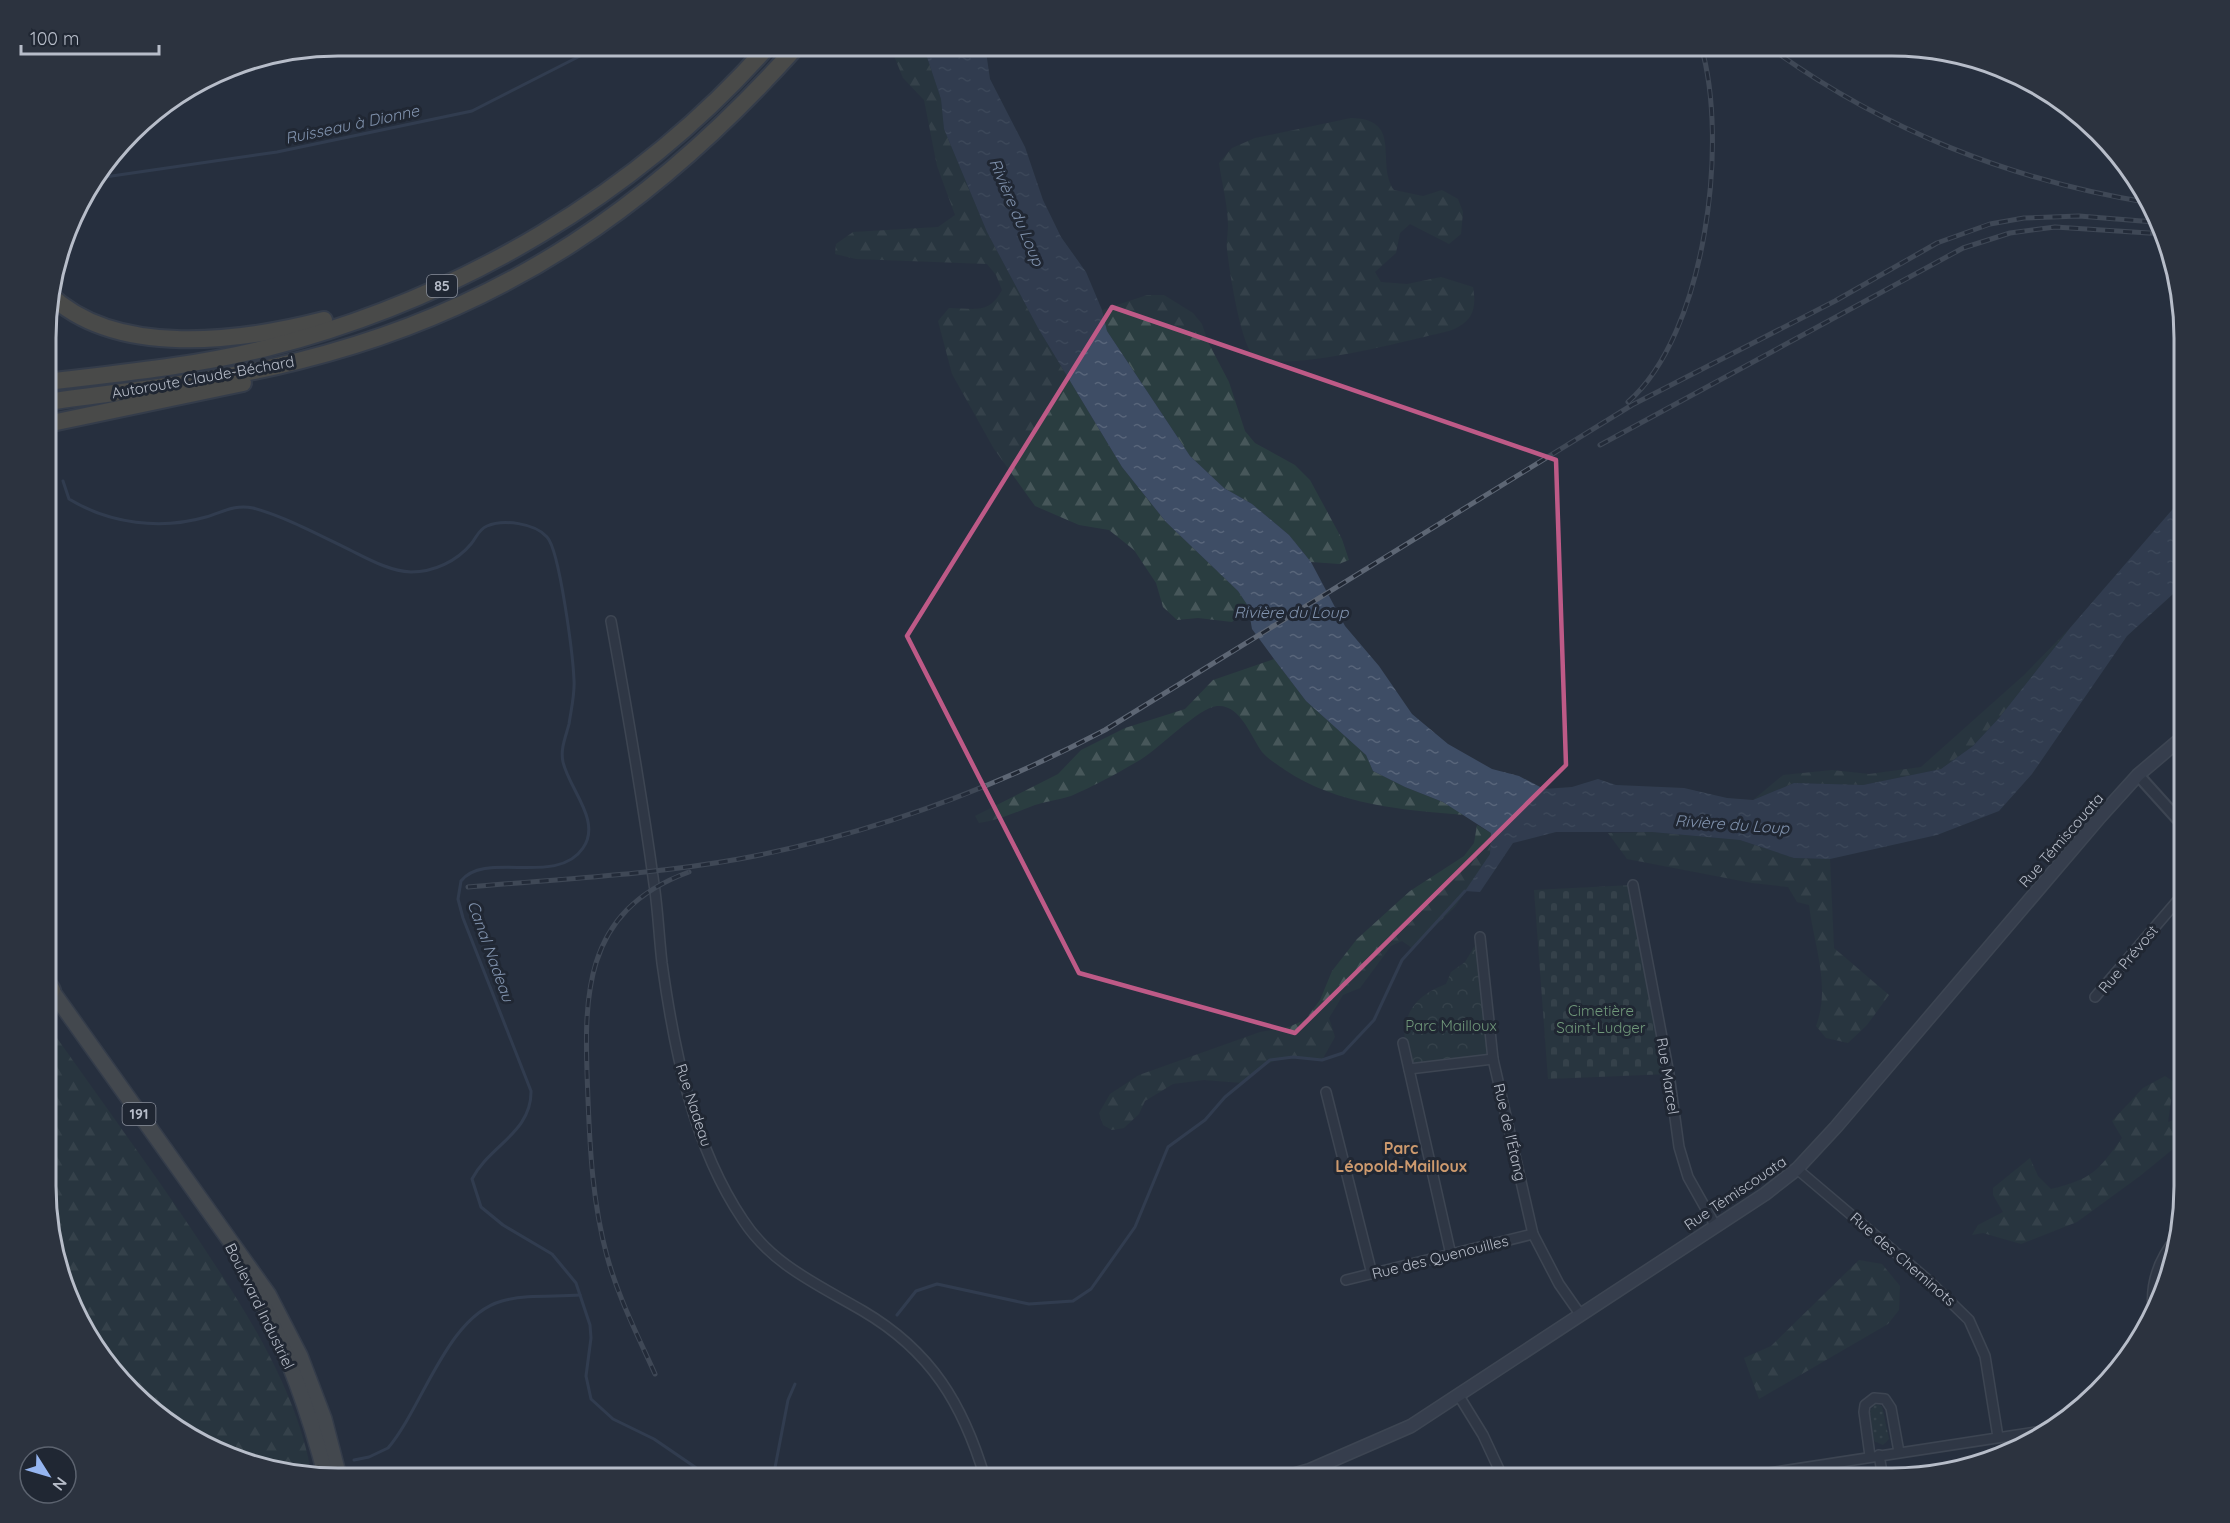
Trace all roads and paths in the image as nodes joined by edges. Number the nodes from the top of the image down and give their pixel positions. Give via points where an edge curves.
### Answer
1 (759, 56) edge
2 (788, 56) edge
3 (639, 166) junction
4 (528, 270) junction
5 (58, 300) edge
6 (56, 381) edge
7 (56, 401) edge
8 (56, 422) edge
9 (611, 621) dead end
10 (2174, 744) edge
11 (2138, 775) junction
12 (2174, 815) edge
13 (1633, 885) dead end
14 (2174, 905) edge
15 (1480, 937) dead end
16 (56, 996) edge
17 (2095, 997) dead end
18 (1403, 1043) dead end
19 (1493, 1059) junction
20 (1409, 1069) junction
21 (1326, 1092) dead end
22 (1797, 1169) junction
23 (1715, 1225) junction
24 (1533, 1234) junction
25 (226, 1237) junction
26 (2167, 1250) edge
27 (1451, 1255) junction
28 (1372, 1274) junction
29 (1346, 1280) dead end
30 (2151, 1297) edge
31 (1580, 1314) junction
32 (1459, 1396) junction
33 (2027, 1433) edge
34 (1998, 1437) junction
35 (1899, 1452) junction
36 (1875, 1455) junction
37 (323, 1467) edge
38 (337, 1468) edge
39 (981, 1468) edge
40 (1315, 1468) edge
41 (1498, 1468) edge
42 (1797, 1468) edge
43 (1880, 1468) edge

1 - 3 highway, Autoroute Claude-Béchard / 85 via 713,104
2 - 4 highway, Autoroute Claude-Béchard / 85 via 742,107 673,171 617,215
3 - 5 highway via 453,273 363,309 302,326 227,336 143,336 84,319
3 - 6 highway, Autoroute Claude-Béchard / 85 via 577,211 491,262 371,315 289,342 232,355
4 - 7 highway, Autoroute Claude-Béchard / 85 via 428,319 333,352 258,370
4 - 8 highway via 429,325 342,357 231,386
9 - 39 street, Rue Nadeau via 634,747 677,1052 725,1192 744,1222 776,1257 799,1275 888,1327 919,1352 939,1375
10 - 11 main road, Rue Témiscouata
11 - 12 street
11 - 22 main road, Rue Témiscouata
13 - 23 street, Rue Marcel via 1679,1147 1688,1177
14 - 17 street, Rue Prévost
15 - 19 street, Rue de l'Étang
16 - 25 highway, Boulevard Industriel / 191
18 - 20 street
19 - 20 street
19 - 24 street, Rue de l'Étang
20 - 27 street
21 - 28 street
22 - 23 main road, Rue Témiscouata
22 - 34 street, Rue des Cheminots via 1928,1280 1969,1320 1985,1356
23 - 31 main road, Rue Témiscouata
24 - 27 street, Rue des Quenouilles
24 - 31 street, Rue de l'Étang
25 - 37 highway, Boulevard Industriel / 191 via 283,1349
25 - 38 highway, Boulevard Industriel / 191 via 268,1294 300,1356 324,1419
26 - 30 street via 2155,1274
27 - 28 street, Rue des Quenouilles
28 - 29 street, Rue des Quenouilles
31 - 32 main road, Rue Témiscouata
32 - 40 main road, Rue Témiscouata via 1411,1426
32 - 41 street
33 - 34 street
34 - 35 street
35 - 36 street
35 - 36 street via 1891,1408 1885,1399 1874,1398 1864,1412
36 - 42 street
36 - 43 street

